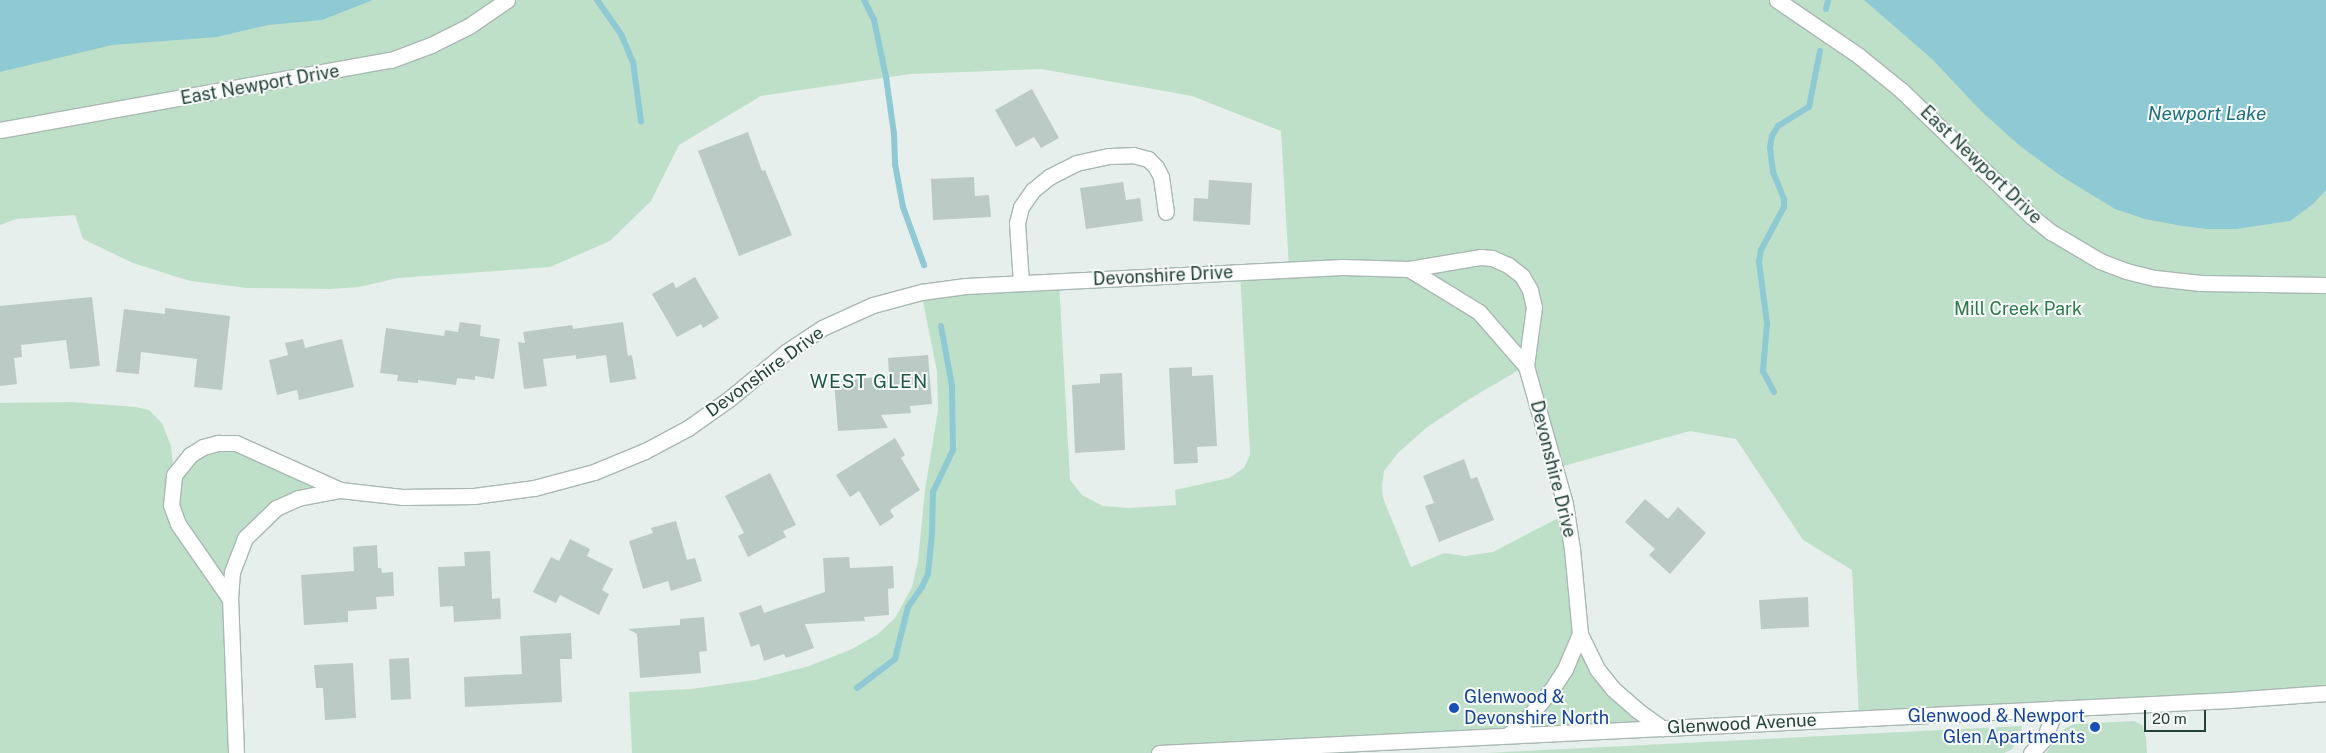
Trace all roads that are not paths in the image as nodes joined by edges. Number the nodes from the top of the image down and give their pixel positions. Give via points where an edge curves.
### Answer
1 (507, 0) edge
2 (1777, 0) edge
3 (0, 130) edge
4 (1166, 212) dead end
5 (1409, 269) junction
6 (1021, 283) junction
7 (2326, 285) edge
8 (1526, 366) junction
9 (340, 490) junction
10 (230, 599) junction
11 (1580, 634) junction
12 (2326, 693) edge
13 (2056, 708) junction
14 (1662, 728) junction
15 (1508, 736) junction
16 (1366, 748) edge
17 (236, 753) edge
18 (1159, 753) edge
19 (2031, 753) edge

1 - 3 street, East Newport Drive via 469,26 432,45 391,60
2 - 7 street, East Newport Drive via 1902,90 2031,216 2100,260 2154,278 2201,283
4 - 6 street via 1161,177 1148,160 1125,155 1076,163 1049,177 1020,207
5 - 6 street, Devonshire Drive via 1342,266
5 - 8 street, Devonshire Drive via 1479,312
5 - 8 street, Devonshire Drive via 1481,257 1508,265 1522,276 1534,307
6 - 9 street, Devonshire Drive via 921,292 843,318 786,352 688,428 645,451 594,472 534,488 474,496 402,497
8 - 11 street, Devonshire Drive via 1565,504
9 - 10 street, Devonshire Drive via 298,498 276,508 260,521 245,538 238,553 232,572
9 - 10 street, Devonshire Drive via 236,443 218,443 190,455 174,476 171,505 178,524
10 - 17 street, Devonshire Drive
11 - 14 street, Devonshire Drive via 1597,668 1613,689
11 - 15 street, Devonshire Drive via 1552,690
12 - 13 street, Glenwood Avenue
13 - 14 street, Glenwood Avenue
13 - 19 street via 2044,740
14 - 15 street, Glenwood Avenue
15 - 16 street, Glenwood Avenue
16 - 18 street, Glenwood Avenue

